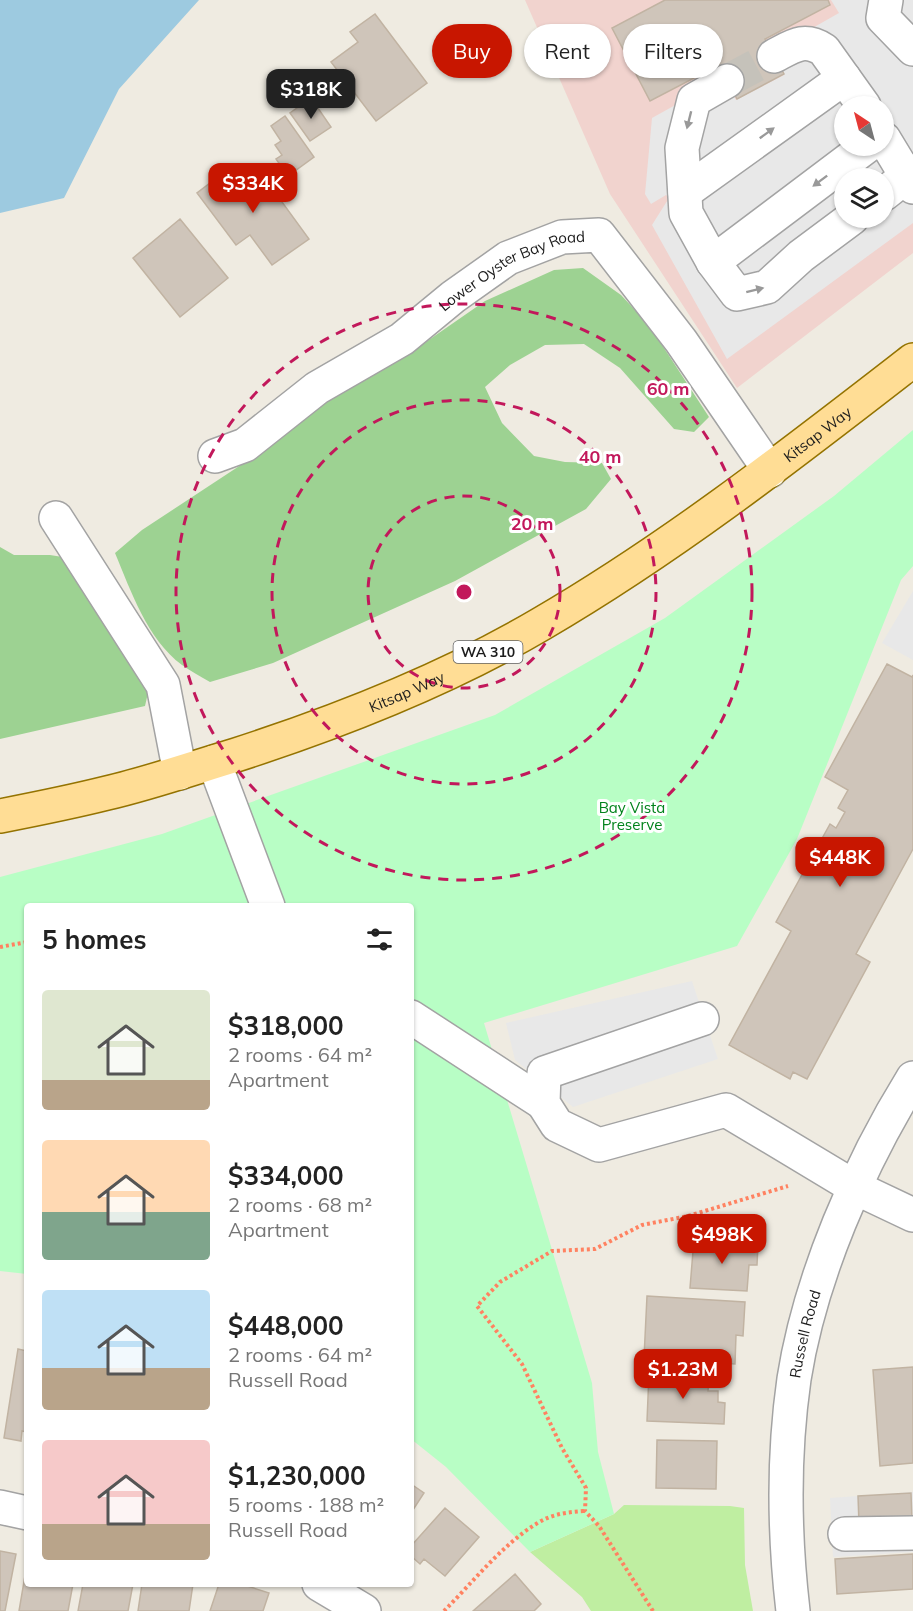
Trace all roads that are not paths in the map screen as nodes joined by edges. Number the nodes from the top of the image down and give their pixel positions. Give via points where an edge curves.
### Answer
1 (886, 0) edge
2 (895, 0) edge
3 (913, 6) edge
4 (913, 50) edge
5 (774, 56) tunnel mouth
6 (844, 78) junction
7 (728, 81) tunnel mouth
8 (857, 96) edge
9 (854, 156) edge
10 (892, 156) edge
11 (904, 182) edge
12 (685, 192) junction
13 (839, 228) edge
14 (713, 262) junction
15 (913, 360) edge
16 (215, 456) dead end
17 (770, 471) junction
18 (56, 518) dead end
19 (214, 762) junction
20 (180, 773) junction
21 (0, 816) edge
22 (267, 903) edge
23 (414, 1019) edge
24 (702, 1019) dead end
25 (913, 1078) edge
26 (543, 1103) junction
27 (856, 1188) junction
28 (913, 1215) edge
29 (0, 1507) edge
30 (24, 1512) edge
31 (913, 1533) edge
32 (845, 1534) dead end
33 (324, 1587) edge
34 (364, 1611) edge
35 (793, 1611) edge

1 - 4 street via 883,18
2 - 3 street
5 - 6 street via 802,43 815,44
6 - 8 street
12 -> 6 street
7 -> 12 street via 694,100 682,148
9 -> 14 street
10 - 11 street
12 - 14 street via 686,213
14 -> 13 street via 737,294 767,287
15 - 17 main road, Kitsap Way / WA 310
16 - 17 street, Lower Oyster Bay Road via 245,445 317,388 402,339 508,258 562,237 599,235 681,341
17 - 19 main road, Kitsap Way / WA 310 via 541,625 475,660 368,708
18 - 20 street via 163,685
19 - 20 main road, Kitsap Way / WA 310
19 - 22 street
20 - 21 main road, Kitsap Way / WA 310
23 - 26 street
24 - 26 street via 544,1073
25 - 27 street, Russell Road
26 - 27 street via 557,1125 599,1145 726,1110
27 - 28 street
27 - 35 street, Russell Road via 823,1267 794,1378 785,1511
29 - 30 street
31 - 32 street
33 - 34 street

